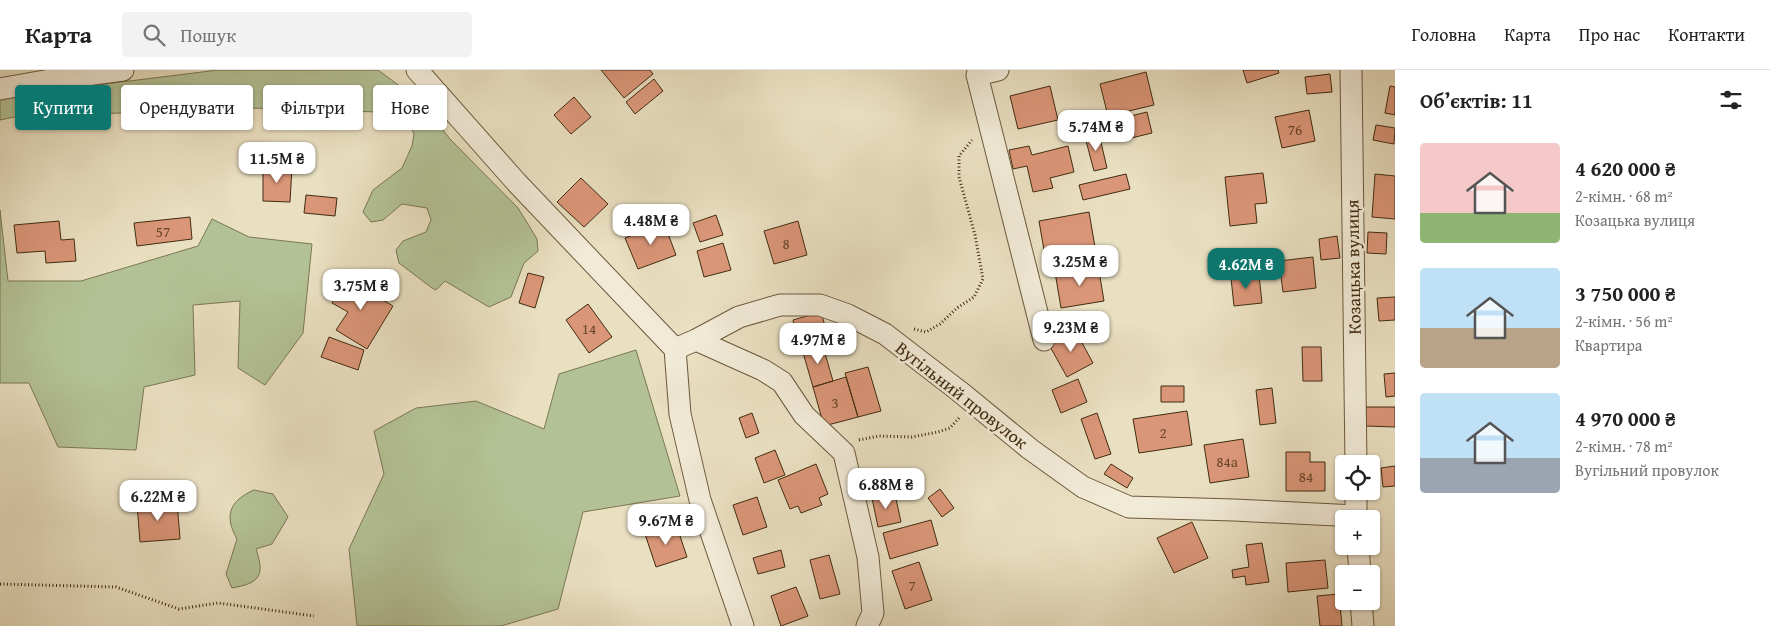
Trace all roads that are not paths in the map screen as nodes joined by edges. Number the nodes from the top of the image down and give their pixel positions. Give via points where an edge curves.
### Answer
1 (123, 70) edge
2 (417, 70) edge
3 (998, 70) edge
4 (1351, 70) edge
5 (0, 89) edge
6 (696, 340) junction
7 (1044, 340) dead end
8 (675, 350) junction
9 (1356, 455) edge
10 (1335, 516) edge
11 (1361, 610) edge
12 (743, 626) edge
13 (867, 626) edge
14 (1362, 626) edge

1 - 5 street
2 - 8 street via 517,183
3 - 7 street via 977,75
4 - 9 street, Козацька вулиця
6 - 8 street, Вугільний провулок
6 - 10 street, Вугільний провулок via 739,317 780,305 820,305 885,334 1083,487 1130,507
6 - 13 street via 782,382 804,415 844,453 868,557 873,613
8 - 12 street via 680,414 700,500
11 - 14 street

